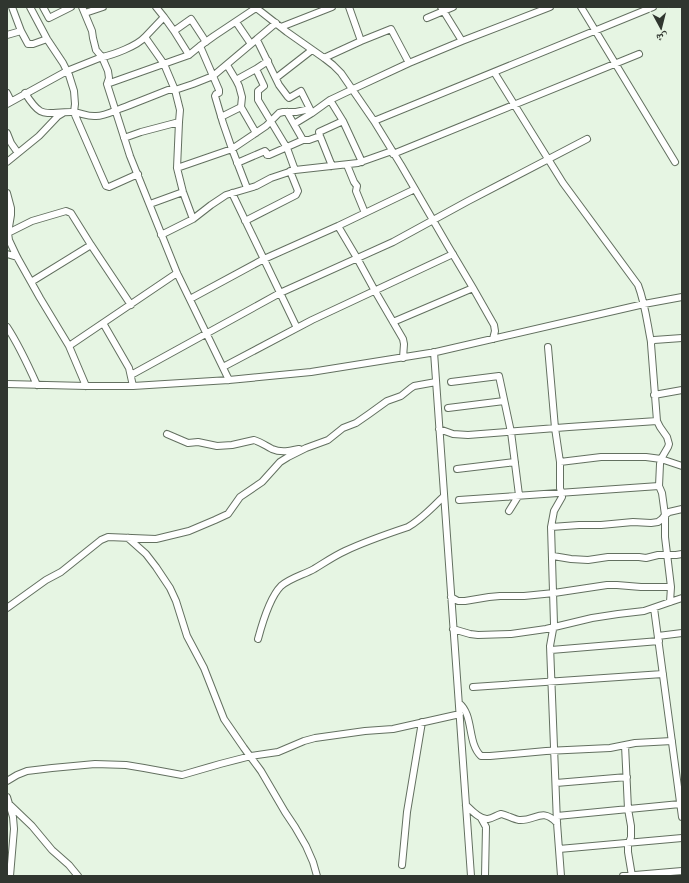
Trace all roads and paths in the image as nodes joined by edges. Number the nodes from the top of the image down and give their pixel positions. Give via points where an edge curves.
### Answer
1 (12, 7) edge
2 (30, 7) edge
3 (43, 7) edge
4 (71, 7) edge
5 (103, 7) edge
6 (156, 7) edge
7 (332, 7) edge
8 (349, 7) edge
9 (453, 7) edge
10 (550, 7) edge
11 (581, 7) edge
12 (653, 7) edge
13 (258, 8) edge
14 (7, 9) edge
15 (442, 9) edge
16 (84, 10) edge
17 (164, 17) junction
18 (427, 18) dead end
19 (236, 22) junction
20 (279, 25) junction
21 (21, 31) junction
22 (174, 31) junction
23 (595, 31) junction
24 (7, 35) edge
25 (144, 37) junction
26 (47, 39) junction
27 (257, 40) junction
28 (361, 41) junction
29 (462, 41) junction
30 (206, 42) junction
31 (252, 44) junction
32 (200, 46) junction
33 (312, 50) junction
34 (639, 54) dead end
35 (190, 55) junction
36 (102, 57) junction
37 (324, 58) junction
38 (268, 61) junction
39 (615, 63) junction
40 (164, 64) junction
41 (409, 64) junction
42 (227, 65) junction
43 (256, 69) junction
44 (67, 71) junction
45 (494, 72) junction
46 (213, 76) junction
47 (276, 78) junction
48 (236, 80) junction
49 (108, 84) junction
50 (175, 90) junction
51 (351, 90) junction
52 (7, 93) edge
53 (25, 93) junction
54 (330, 100) junction
55 (9, 103) edge
56 (514, 105) junction
57 (242, 107) junction
58 (116, 111) junction
59 (311, 111) junction
60 (65, 112) junction
61 (74, 112) junction
62 (287, 112) junction
63 (221, 117) junction
64 (271, 121) junction
65 (343, 121) junction
66 (374, 121) junction
67 (179, 122) junction
68 (294, 124) junction
69 (7, 133) edge
70 (256, 133) junction
71 (320, 136) junction
72 (124, 138) junction
73 (587, 139) dead end
74 (303, 140) junction
75 (287, 148) junction
76 (232, 149) junction
77 (393, 152) junction
78 (18, 153) junction
79 (548, 159) junction
80 (7, 162) edge
81 (362, 162) junction
82 (675, 162) dead end
83 (237, 163) junction
84 (347, 165) junction
85 (332, 166) junction
86 (177, 168) junction
87 (293, 171) junction
88 (138, 174) junction
89 (248, 188) junction
90 (415, 188) junction
91 (183, 192) junction
92 (7, 193) edge
93 (232, 193) junction
94 (150, 204) junction
95 (365, 213) junction
96 (193, 219) junction
97 (245, 220) junction
98 (433, 221) junction
99 (338, 226) junction
100 (8, 232) junction
101 (161, 235) junction
102 (91, 245) junction
103 (7, 254) edge
104 (453, 254) junction
105 (17, 257) junction
106 (357, 258) junction
107 (264, 259) junction
108 (177, 273) junction
109 (31, 282) junction
110 (473, 288) junction
111 (375, 292) junction
112 (280, 293) junction
113 (682, 297) edge
114 (190, 299) junction
115 (644, 304) junction
116 (130, 305) junction
117 (393, 322) junction
118 (103, 323) junction
119 (7, 327) edge
120 (297, 328) junction
121 (206, 334) junction
122 (682, 338) edge
123 (493, 339) junction
124 (651, 342) junction
125 (69, 346) junction
126 (548, 347) dead end
127 (434, 352) junction
128 (403, 358) junction
129 (223, 367) junction
130 (131, 375) junction
131 (229, 380) junction
132 (436, 382) junction
133 (451, 382) dead end
134 (7, 384) edge
135 (37, 385) junction
136 (86, 386) junction
137 (133, 386) junction
138 (682, 390) edge
139 (654, 395) junction
140 (504, 402) junction
141 (448, 408) dead end
142 (657, 421) junction
143 (555, 428) junction
144 (440, 430) junction
145 (511, 432) junction
146 (167, 434) dead end
147 (306, 448) junction
148 (661, 459) junction
149 (515, 462) junction
150 (560, 462) junction
151 (682, 466) edge
152 (457, 469) dead end
153 (659, 486) junction
154 (561, 492) junction
155 (519, 495) junction
156 (444, 496) junction
157 (459, 500) dead end
158 (682, 510) edge
159 (509, 511) dead end
160 (665, 515) junction
161 (551, 527) junction
162 (128, 538) junction
163 (668, 554) junction
164 (682, 554) edge
165 (552, 556) junction
166 (671, 587) junction
167 (554, 593) junction
168 (451, 597) junction
169 (682, 598) edge
170 (670, 602) junction
171 (7, 608) edge
172 (654, 608) junction
173 (554, 628) junction
174 (454, 629) junction
175 (682, 633) edge
176 (658, 638) junction
177 (258, 639) dead end
178 (551, 650) junction
179 (663, 674) junction
180 (552, 681) junction
181 (473, 687) dead end
182 (459, 703) junction
183 (460, 714) junction
184 (422, 722) junction
185 (672, 741) junction
186 (625, 745) junction
187 (555, 751) junction
188 (251, 756) junction
189 (627, 777) junction
190 (7, 781) edge
191 (556, 783) junction
192 (8, 800) edge
193 (680, 804) junction
194 (466, 805) junction
195 (628, 809) junction
196 (682, 817) edge
197 (481, 818) junction
198 (557, 820) junction
199 (682, 838) edge
200 (630, 843) junction
201 (559, 849) junction
202 (402, 865) dead end
203 (682, 871) edge
204 (10, 876) edge
205 (78, 876) edge
206 (317, 876) edge
207 (471, 876) edge
208 (485, 876) edge
209 (561, 876) edge
210 (623, 876) edge
211 (632, 876) edge

1 - 14 street
1 - 21 street
2 - 26 street
3 - 4 street via 49,18
5 - 16 street
6 - 17 street
7 - 20 street
8 - 28 street
9 - 15 street
10 - 29 street
11 - 23 street
12 - 23 street
13 - 19 street
13 - 20 street
15 - 18 street
15 - 29 street
16 - 36 street via 96,50
17 - 22 street
17 - 25 street
19 - 30 street
19 - 31 street
20 - 27 street
20 - 33 street
21 - 24 street
21 - 26 street via 30,45
22 - 30 street via 191,19
22 - 35 street
23 - 39 street
23 - 45 street
25 - 36 street via 131,47
25 - 40 street
26 - 44 street
27 - 31 street
27 - 38 street
28 - 37 street
28 - 41 street via 391,29
29 - 41 street
30 - 32 street
31 - 42 street
32 - 35 street
32 - 46 street
33 - 37 street
33 - 47 street
34 - 39 street
35 - 40 street
36 - 44 street
36 - 49 street via 108,71
37 - 51 street via 341,74
38 - 43 street
38 - 47 street
39 - 56 street
39 - 82 street
40 - 49 street
40 - 50 street
41 - 51 street
42 - 46 street
42 - 48 street
43 - 48 street
43 - 64 street via 264,86 258,90 258,98
44 - 53 street
44 - 61 street via 74,91
45 - 56 street
45 - 66 street
46 - 50 street
46 - 63 street via 219,92 215,96
47 - 59 street via 288,98 301,91
48 - 57 street via 241,92
49 - 58 street
50 - 58 street via 168,90
50 - 67 street via 180,110
51 - 54 street
51 - 66 street
52 - 55 street
53 - 55 street
53 - 60 street via 41,112
54 - 59 street
54 - 65 street
56 - 77 street
56 - 79 street
57 - 63 street
57 - 70 street
58 - 61 street via 94,116
58 - 72 street
59 - 62 street
59 - 68 street
60 - 61 street
60 - 78 street
61 - 88 street via 106,187
62 - 64 street
62 - 68 street
63 - 76 street
64 - 70 street
64 - 75 street
65 - 71 street via 319,132
65 - 81 street
66 - 77 street
67 - 72 street
67 - 86 street
68 - 74 street
69 - 78 street
70 - 76 street
71 - 74 street
71 - 85 street
72 - 88 street
73 - 79 street
74 - 75 street
75 - 83 street via 269,155 265,151
75 - 87 street
76 - 83 street
76 - 86 street
77 - 81 street
77 - 90 street
78 - 80 street
79 - 98 street
79 - 115 street via 638,285
81 - 84 street
83 - 89 street
84 - 85 street
84 - 95 street
85 - 87 street
86 - 91 street
87 - 89 street
87 - 97 street via 298,191 296,196
88 - 94 street
89 - 93 street
90 - 95 street
90 - 98 street
91 - 94 street
91 - 96 street
92 - 100 street via 11,215
93 - 96 street
93 - 97 street
94 - 101 street
95 - 99 street
96 - 101 street
97 - 107 street
98 - 104 street
98 - 106 street
99 - 106 street
99 - 107 street
100 - 102 street via 32,221 66,211 71,213
100 - 105 street
101 - 108 street
102 - 109 street
102 - 116 street
103 - 105 street
104 - 110 street
104 - 111 street
105 - 109 street
106 - 111 street
106 - 112 street
107 - 112 street
107 - 114 street
108 - 114 street
108 - 116 street
109 - 125 street
110 - 117 street
110 - 123 street via 494,325
111 - 117 street
111 - 120 street
112 - 120 street
112 - 121 street
113 - 115 street
114 - 121 street
115 - 123 street
115 - 124 street
116 - 118 street
117 - 128 street via 403,339
118 - 125 street
118 - 130 street
119 - 135 street
120 - 129 street
121 - 129 street
121 - 130 street
122 - 124 street
123 - 127 street
124 - 139 street
125 - 136 street
126 - 143 street
127 - 128 street
127 - 132 street
128 - 131 street via 311,372
129 - 131 street
130 - 137 street
131 - 137 street
132 - 144 street
132 - 147 street via 414,386 356,423 343,428 328,440
133 - 140 street via 499,376
134 - 135 street
135 - 136 street
136 - 137 street
138 - 139 street
139 - 142 street
140 - 141 street
140 - 145 street
142 - 143 street
142 - 148 street via 669,444
143 - 145 street
143 - 150 street
144 - 145 street via 468,435
144 - 156 street
145 - 149 street
146 - 147 street via 188,443 198,442 217,446 254,440 279,451
147 - 162 street via 280,462 262,482 240,497 222,517 189,531 156,539
148 - 150 street via 601,457
148 - 151 street
148 - 153 street
149 - 152 street
149 - 155 street
150 - 154 street
153 - 154 street
153 - 160 street
154 - 155 street
154 - 161 street via 562,497 554,511
155 - 157 street
155 - 159 street
156 - 168 street
156 - 177 street via 413,524 344,551 281,586 267,613
158 - 160 street
160 - 161 street via 658,522 651,523
160 - 163 street
161 - 165 street
162 - 171 street via 108,537 101,540 61,572
162 - 188 street via 146,554 168,584 187,636 204,668 226,723
163 - 164 street
163 - 165 street via 646,558 608,557 588,560
163 - 166 street
165 - 167 street
166 - 167 street via 617,585
166 - 170 street
167 - 168 street via 465,601
167 - 173 street
168 - 174 street
169 - 170 street
170 - 172 street
172 - 173 street via 592,618
172 - 176 street
173 - 174 street via 511,634 478,635
173 - 178 street
174 - 182 street
175 - 176 street
176 - 178 street
176 - 179 street
178 - 180 street
179 - 180 street
179 - 185 street
180 - 181 street
180 - 187 street
182 - 183 street
182 - 187 street via 481,756
183 - 184 street
183 - 194 street
184 - 188 street via 393,729 365,730 315,738 278,752
184 - 202 street via 407,812
185 - 186 street
185 - 193 street
186 - 187 street
186 - 189 street
187 - 191 street
188 - 190 street via 182,775 126,765 95,764 27,771
188 - 206 street via 306,846
189 - 191 street
189 - 195 street
191 - 198 street
192 - 204 street via 14,829
192 - 205 street
193 - 195 street
193 - 196 street
194 - 197 street
194 - 207 street
195 - 198 street
195 - 200 street
197 - 198 street via 487,819 503,814 521,820 545,815
197 - 208 street via 486,827
198 - 201 street
199 - 200 street
200 - 201 street
200 - 211 street via 628,852
201 - 209 street
203 - 211 street
210 - 211 street

